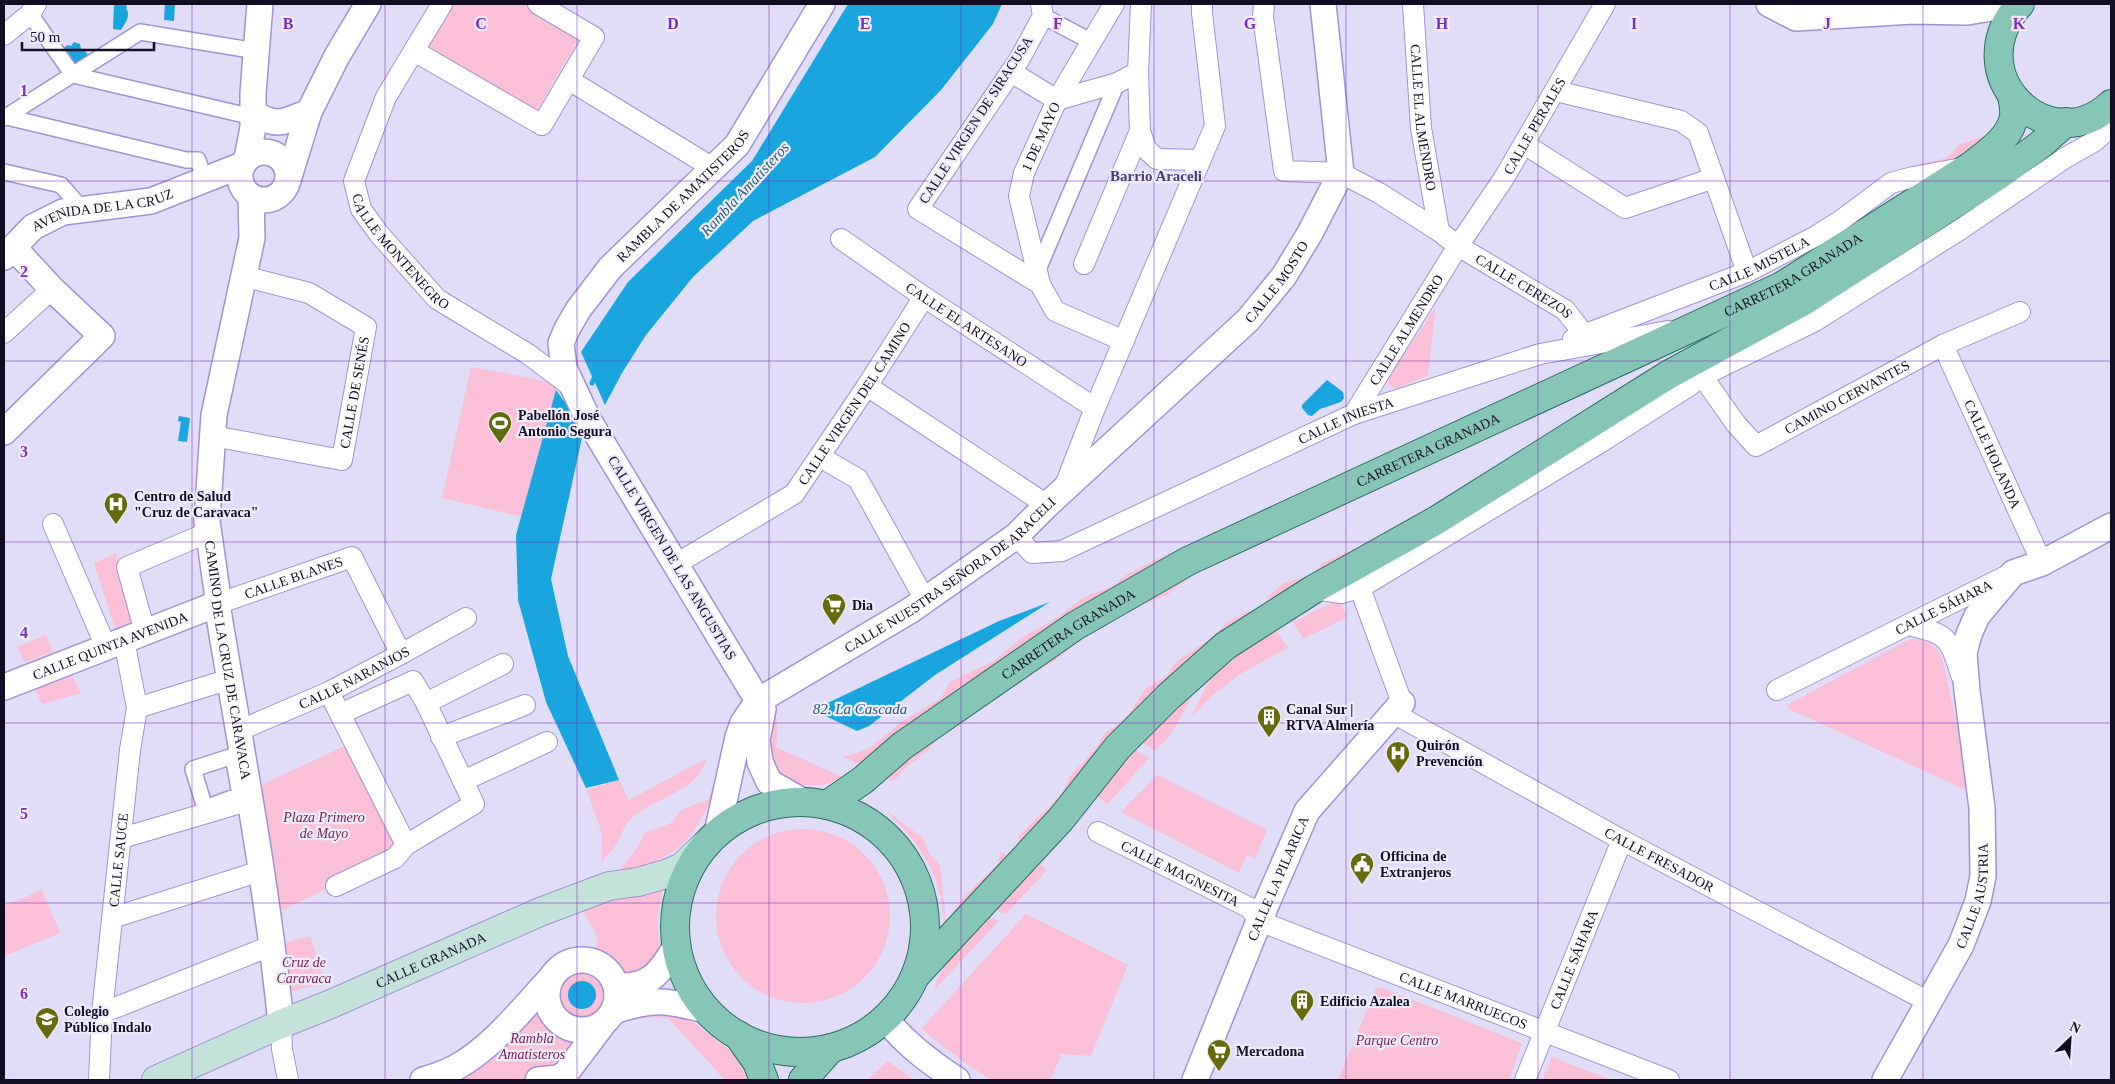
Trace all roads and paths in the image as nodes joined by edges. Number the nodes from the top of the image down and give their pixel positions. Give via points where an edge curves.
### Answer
1 (260, 4) edge
2 (368, 4) edge
3 (442, 4) edge
4 (538, 4) edge
5 (822, 4) edge
6 (1114, 4) edge
7 (1141, 4) edge
8 (1202, 4) edge
9 (1264, 4) edge
10 (1323, 4) edge
11 (1413, 4) edge
12 (1605, 4) edge
13 (1770, 4) edge
14 (2019, 4) edge
15 (1045, 8) edge
16 (33, 9) edge
17 (1967, 12) junction
18 (4, 35) edge
19 (1999, 40) junction
20 (1092, 42) junction
21 (257, 51) junction
22 (414, 51) junction
23 (1011, 72) junction
24 (1138, 72) junction
25 (73, 75) junction
26 (569, 80) junction
27 (1117, 83) junction
28 (1556, 90) junction
29 (2012, 96) junction
30 (1057, 100) junction
31 (2111, 104) edge
32 (309, 112) junction
33 (5, 117) edge
34 (253, 119) junction
35 (2066, 122) junction
36 (2111, 126) edge
37 (1140, 131) junction
38 (1524, 144) junction
39 (272, 153) junction
40 (2024, 156) junction
41 (1200, 160) junction
42 (244, 162) junction
43 (1971, 166) junction
44 (713, 168) junction
45 (4, 172) edge
46 (1341, 173) junction
47 (1714, 178) junction
48 (208, 180) junction
49 (2022, 187) junction
50 (282, 189) junction
51 (248, 194) junction
52 (82, 209) junction
53 (1439, 231) junction
54 (252, 238) junction
55 (841, 239) dead end
56 (1458, 246) junction
57 (7, 249) edge
58 (1084, 264) dead end
59 (1747, 272) junction
60 (243, 276) junction
61 (1038, 278) junction
62 (52, 289) junction
63 (924, 297) junction
64 (2020, 312) dead end
65 (1699, 325) junction
66 (4, 333) edge
67 (565, 333) junction
68 (1584, 334) junction
69 (1124, 341) junction
70 (1943, 346) junction
71 (528, 354) junction
72 (1540, 354) junction
73 (1686, 379) junction
74 (867, 386) junction
75 (572, 387) junction
76 (1095, 408) junction
77 (1354, 414) junction
78 (4, 432) edge
79 (213, 436) junction
80 (820, 457) junction
81 (1056, 497) junction
82 (53, 524) dead end
83 (2111, 526) edge
84 (209, 532) junction
85 (1016, 536) junction
86 (2042, 563) junction
87 (676, 564) junction
88 (2012, 573) junction
89 (1360, 588) junction
90 (1314, 589) junction
91 (925, 600) junction
92 (217, 604) junction
93 (466, 618) dead end
94 (1908, 625) junction
95 (125, 640) junction
96 (401, 654) junction
97 (503, 664) dead end
98 (230, 679) junction
99 (4, 687) edge
100 (1777, 690) dead end
101 (1967, 691) junction
102 (329, 692) junction
103 (758, 701) junction
104 (426, 703) junction
105 (525, 706) dead end
106 (137, 708) junction
107 (1397, 708) junction
108 (340, 714) junction
109 (238, 731) junction
110 (441, 737) junction
111 (547, 742) dead end
112 (463, 781) junction
113 (251, 800) junction
114 (816, 803) junction
115 (1098, 832) dead end
116 (122, 838) junction
117 (710, 840) junction
118 (1622, 840) junction
119 (406, 845) junction
120 (261, 871) junction
121 (336, 886) dead end
122 (112, 918) junction
123 (1259, 921) junction
124 (273, 945) junction
125 (676, 946) junction
126 (916, 976) junction
127 (551, 978) junction
128 (616, 986) junction
129 (1929, 1002) junction
130 (706, 1010) junction
131 (102, 1013) junction
132 (608, 1018) junction
133 (886, 1018) junction
134 (281, 1024) junction
135 (1544, 1032) junction
136 (738, 1035) junction
137 (831, 1048) junction
138 (98, 1080) edge
139 (156, 1080) edge
140 (288, 1080) edge
141 (423, 1080) edge
142 (539, 1080) edge
143 (764, 1080) edge
144 (803, 1080) edge
145 (957, 1080) edge
146 (1195, 1080) edge
147 (1525, 1080) edge
148 (1669, 1080) edge
149 (1885, 1080) edge

1 - 21 street
2 - 32 street
3 - 22 street, CALLE MONTENEGRO
4 - 26 street via 594,37
5 - 44 street, RAMBLA DE AMATISTEROS via 741,140
6 - 20 street, 1 DE MAYO
7 - 24 street
8 - 41 street, CALLE NUESTRA SEÑORA DE ARACELI via 1215,126
9 - 46 street via 1284,171
10 - 46 street
11 - 53 street, CALLE EL ALMENDRO via 1420,128
12 - 28 street, CALLE PERALES
13 - 17 street via 1796,18 1913,11
14 - 17 street
14 - 19 main road, CARRETERA GRANADA via 2003,26
15 - 20 street
15 - 23 street, CALLE VIRGEN DE SIRACUSA
16 - 18 street
16 - 25 street
17 - 19 street via 1980,19
19 - 29 main road, CARRETERA GRANADA via 1998,60 2002,79
20 - 30 street, 1 DE MAYO
21 - 25 street via 140,32
21 - 34 street
22 - 26 street via 542,125
22 - 71 street, CALLE MONTENEGRO via 386,97 354,181 361,209 437,299
23 - 30 street
23 - 61 street, CALLE VIRGEN DE SIRACUSA via 918,209
24 - 27 street
24 - 37 street
25 - 33 street
25 - 34 street
26 - 44 street
27 - 30 street
27 - 61 street
28 - 38 street, CALLE PERALES
28 - 47 street via 1680,121 1698,133
29 - 35 main road, CARRETERA GRANADA via 2033,113
29 - 43 main road, CARRETERA GRANADA via 2014,115 2010,129 1996,146
30 - 61 street, 1 DE MAYO via 1024,173 1019,196
31 - 35 main road, CARRETERA GRANADA via 2086,119
32 - 34 street via 283,122
32 - 39 street
32 - 50 street, CAMINO DE LA CRUZ DE CARAVACA
33 - 48 street via 186,160 198,160
34 - 39 street
34 - 42 street
35 - 40 main road, CARRETERA GRANADA
36 - 49 street, CARRETERA GRANADA via 2095,141
37 - 41 street via 1146,149 1157,159
37 - 58 street
38 - 47 street via 1624,208
38 - 56 street, CALLE PERALES
39 - 42 street via 256,153
39 - 50 street via 286,166
40 - 49 street
40 - 73 main road, CARRETERA GRANADA
41 - 69 street, CALLE NUESTRA SEÑORA DE ARACELI
42 - 48 street, AVENIDA DE LA CRUZ
42 - 51 street via 239,175 240,183
43 - 59 street, CALLE MISTELA via 1891,183 1840,221
43 - 65 main road, CARRETERA GRANADA via 1782,286
44 - 67 street, RAMBLA DE AMATISTEROS via 610,268
45 - 52 street via 61,185
46 - 53 street, CALLE CEREZOS
46 - 81 street, CALLE MOSTO via 1284,276 1248,320
47 - 59 street
48 - 51 street
48 - 52 street, AVENIDA DE LA CRUZ via 151,200
49 - 73 street, CARRETERA GRANADA via 1815,321
50 - 51 street via 263,200
50 - 54 street, CAMINO DE LA CRUZ DE CARAVACA
51 - 54 street, CAMINO DE LA CRUZ DE CARAVACA
52 - 57 street, AVENIDA DE LA CRUZ via 63,212 33,227
53 - 56 street, CALLE CEREZOS
54 - 60 street, CAMINO DE LA CRUZ DE CARAVACA
55 - 63 street, CALLE EL ARTESANO
56 - 68 street, CALLE CEREZOS via 1565,310
56 - 77 street, CALLE ALMENDRO
57 - 62 street
59 - 68 street, CALLE MISTELA
60 - 79 street, CAMINO DE LA CRUZ DE CARAVACA via 214,415
60 - 79 street, CALLE DE SENÉS via 309,293 366,327 342,460
61 - 69 street via 1055,311
62 - 66 street
62 - 78 street via 102,336
63 - 74 street, CALLE VIRGEN DEL CAMINO
63 - 76 street, CALLE EL ARTESANO
64 - 70 street, CAMINO CERVANTES
65 - 72 street, CALLE INIESTA
65 - 114 main road, CARRETERA GRANADA via 1188,560 1075,626 902,746 863,780
67 - 71 street via 551,345
67 - 75 street, RAMBLA DE AMATISTEROS via 561,344 562,359
68 - 72 street, CALLE MISTELA
69 - 76 street, CALLE NUESTRA SEÑORA DE ARACELI
70 - 73 street, CAMINO CERVANTES via 1756,446
70 - 86 street, CALLE HOLANDA
71 - 75 street, CALLE MONTENEGRO
72 - 77 street, CALLE INIESTA
73 - 89 street, CARRETERA GRANADA via 1590,449
73 - 90 main road, CARRETERA GRANADA
74 - 80 street, CALLE VIRGEN DEL CAMINO
74 - 81 street
75 - 87 street, CALLE VIRGEN DE LAS ANGUSTIAS via 594,430
76 - 81 street, CALLE NUESTRA SEÑORA DE ARACELI
77 - 85 street, CALLE INIESTA via 1062,551 1032,554
79 - 84 street, CAMINO DE LA CRUZ DE CARAVACA
80 - 87 street, CALLE VIRGEN DEL CAMINO via 794,494
80 - 91 street via 858,479
81 - 85 street, CALLE NUESTRA SEÑORA DE ARACELI
82 - 95 street
83 - 86 street, CALLE SÁHARA
84 - 92 street, CAMINO DE LA CRUZ DE CARAVACA
84 - 95 street via 126,567
85 - 91 street, CALLE NUESTRA SEÑORA DE ARACELI
86 - 88 street, CALLE SÁHARA
87 - 103 street, CALLE VIRGEN DE LAS ANGUSTIAS
88 - 94 street, CALLE SÁHARA
88 - 101 street, CALLE AUSTRIA via 1977,616 1969,634 1964,653
89 - 90 street, CARRETERA GRANADA via 1341,593
89 - 107 street
90 - 126 main road, CARRETERA GRANADA via 1225,646 1168,698 1118,747 1061,820
91 - 103 street, CALLE NUESTRA SEÑORA DE ARACELI
92 - 95 street, CALLE QUINTA AVENIDA
92 - 96 street, CALLE BLANES via 352,557
92 - 98 street, CAMINO DE LA CRUZ DE CARAVACA
93 - 96 street, CALLE NARANJOS
94 - 100 street, CALLE SÁHARA
94 - 101 street, CALLE AUSTRIA via 1937,632 1950,644
95 - 99 street, CALLE QUINTA AVENIDA
95 - 106 street, CALLE SAUCE
96 - 102 street, CALLE NARANJOS
97 - 104 street
98 - 106 street
98 - 109 street, CAMINO DE LA CRUZ DE CARAVACA
101 - 129 street, CALLE AUSTRIA via 1982,808 1983,876 1978,901 1961,945
102 - 108 street
102 - 109 street, CALLE NARANJOS
103 - 114 street via 763,709 757,740 760,762 769,782
103 - 117 street, CALLE NUESTRA SEÑORA DE ARACELI via 738,737
104 - 108 street via 413,681
104 - 110 street
105 - 110 street
106 - 116 street, CALLE SAUCE
107 - 118 street, CALLE FRESADOR
107 - 123 street, CALLE LA PILARICA via 1307,812
108 - 119 street
109 - 113 street, CAMINO DE LA CRUZ DE CARAVACA
110 - 112 street
111 - 112 street
112 - 119 street via 474,804
113 - 116 street
113 - 120 street, CAMINO DE LA CRUZ DE CARAVACA
114 - 117 main road via 780,803 762,807 728,824
114 - 126 main road via 854,814 870,823 885,835 908,864 917,881 925,917 923,954
115 - 123 street, CALLE MAGNESITA via 1250,908
116 - 122 street, CALLE SAUCE
117 - 125 main road via 691,865 677,899
117 - 134 main road, CALLE GRANADA via 682,866 666,874 592,891
118 - 129 street, CALLE FRESADOR
118 - 135 street, CALLE SÁHARA
119 - 121 street via 395,858
120 - 122 street
120 - 124 street, CAMINO DE LA CRUZ DE CARAVACA
122 - 131 street, CALLE SAUCE
123 - 135 street, CALLE MARRUECOS
123 - 146 street, CALLE LA PILARICA
124 - 131 street
124 - 134 street, CAMINO DE LA CRUZ DE CARAVACA
125 - 128 street via 665,966 652,978 640,985
125 - 130 main road via 683,973
126 - 133 main road via 899,1005
127 - 128 street via 566,964 586,960 606,968
127 - 132 street via 547,999 559,1021 573,1029 583,1030 594,1028
127 - 141 street via 469,1060 446,1073
128 - 132 street via 618,997
129 - 149 street, CALLE AUSTRIA
130 - 132 street via 672,1002 644,1002
130 - 136 main road
131 - 138 street, CALLE SAUCE
132 - 142 street via 566,1074
133 - 137 main road via 855,1040
133 - 145 street via 915,1049
134 - 139 main road, CALLE GRANADA
134 - 140 street
135 - 147 street, CALLE SÁHARA
135 - 148 street, CALLE MARRUECOS
136 - 137 main road via 782,1051
136 - 143 main road via 757,1062
137 - 144 main road

